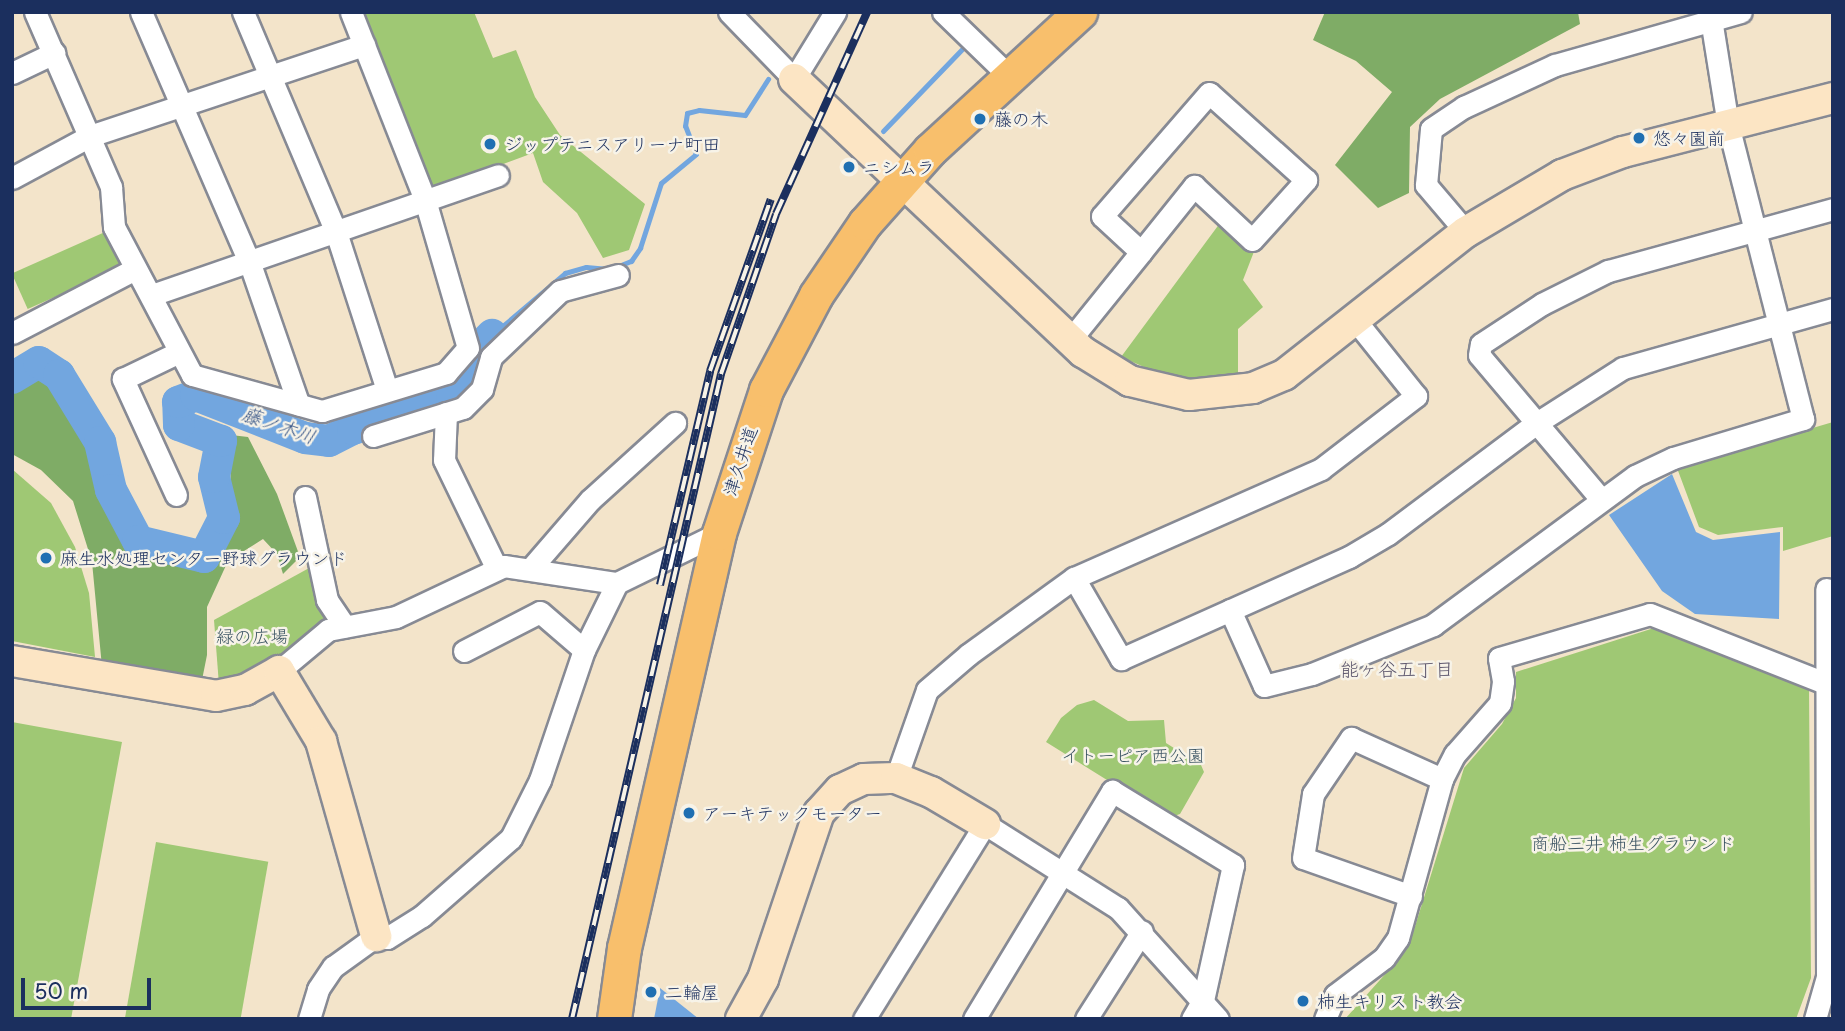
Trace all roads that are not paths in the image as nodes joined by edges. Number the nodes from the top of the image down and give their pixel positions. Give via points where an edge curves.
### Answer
1 (35, 12) edge
2 (141, 12) edge
3 (243, 12) edge
4 (351, 12) edge
5 (729, 12) edge
6 (835, 12) edge
7 (943, 12) edge
8 (1080, 12) edge
9 (1741, 12) edge
10 (1711, 16) edge
11 (364, 44) junction
12 (54, 53) junction
13 (12, 72) edge
14 (269, 76) junction
15 (1010, 77) junction
16 (794, 79) junction
17 (1833, 98) edge
18 (182, 105) junction
19 (1728, 125) junction
20 (90, 136) junction
21 (498, 175) dead end
22 (12, 178) edge
23 (902, 180) junction
24 (425, 200) junction
25 (1833, 209) edge
26 (1754, 229) junction
27 (336, 232) junction
28 (1466, 232) junction
29 (1141, 252) junction
30 (248, 261) junction
31 (133, 270) junction
32 (618, 275) dead end
33 (152, 295) junction
34 (1833, 309) edge
35 (1356, 321) junction
36 (1777, 323) junction
37 (12, 333) edge
38 (1070, 340) junction
39 (177, 353) junction
40 (478, 355) junction
41 (387, 390) junction
42 (299, 405) junction
43 (446, 413) junction
44 (675, 423) dead end
45 (1535, 424) junction
46 (373, 436) dead end
47 (176, 495) dead end
48 (305, 497) dead end
49 (1600, 498) junction
50 (719, 534) junction
51 (532, 567) junction
52 (497, 569) junction
53 (1074, 578) junction
54 (617, 583) junction
55 (1826, 589) dead end
56 (1230, 610) junction
57 (345, 626) junction
58 (464, 650) dead end
59 (584, 650) junction
60 (12, 661) edge
61 (279, 671) junction
62 (1829, 683) edge
63 (1829, 766) edge
64 (896, 778) junction
65 (1443, 779) junction
66 (985, 824) junction
67 (1063, 871) junction
68 (1411, 896) junction
69 (1142, 931) junction
70 (376, 936) junction
71 (1830, 977) edge
72 (1203, 1000) junction
73 (309, 1019) edge
74 (614, 1019) edge
75 (741, 1019) edge
76 (864, 1019) edge
77 (974, 1019) edge
78 (1086, 1019) edge
79 (1192, 1019) edge
80 (1218, 1019) edge
81 (1325, 1019) edge
82 (1815, 1019) edge

1 - 12 street
2 - 18 street
3 - 14 street
4 - 11 street
5 - 16 street
6 - 16 street
7 - 15 street
8 - 15 main road, 津久井道
9 - 10 street
10 - 19 street
10 - 28 street via 1555,65 1464,107 1431,129 1426,185
11 - 14 street
11 - 24 street
12 - 13 street
12 - 20 street
14 - 18 street
14 - 27 street
15 - 23 main road, 津久井道
16 - 23 street
17 - 19 street
18 - 20 street
18 - 30 street
19 - 26 street
19 - 28 street via 1623,152 1562,175
20 - 22 street
20 - 31 street via 111,187 114,227
21 - 24 street
23 - 38 street
23 - 50 main road, 津久井道 via 840,258 786,346 749,432
24 - 27 street
24 - 40 street via 468,348
25 - 26 street
26 - 36 street
26 - 45 street via 1608,271 1542,304 1480,344 1479,355
27 - 30 street
27 - 41 street
28 - 35 street
29 - 29 street via 1102,216 1209,93 1306,180 1252,240 1194,186
29 - 38 street
30 - 33 street
30 - 42 street
31 - 33 street
31 - 37 street
32 - 40 street via 589,279 560,291
33 - 39 street
34 - 36 street
35 - 38 street via 1284,375 1222,394 1189,395 1130,381
35 - 53 street via 1416,396 1321,469
36 - 45 street via 1623,368
36 - 49 street via 1803,419 1673,458
39 - 42 street via 192,375
39 - 47 street via 123,379
40 - 41 street via 446,373
40 - 43 street via 482,388 470,403
41 - 42 street via 332,409
43 - 46 street
43 - 52 street via 444,460
44 - 51 street via 590,500
45 - 49 street
45 - 56 street via 1388,534 1349,557
48 - 57 street via 327,600
49 - 56 street via 1433,625 1312,674 1264,686
50 - 54 street
50 - 74 main road, 津久井道 via 624,948
51 - 52 street
51 - 54 street
52 - 57 street via 396,617
53 - 56 street via 1121,659
53 - 64 street via 927,690
54 - 59 street
55 - 62 street
57 - 61 street via 328,630
58 - 59 street via 540,612
59 - 70 street via 540,780 511,838 422,916 387,938
60 - 61 street via 216,696 245,690
61 - 70 street via 321,741
62 - 63 street
62 - 65 street via 1650,614 1499,658 1500,703 1454,754
63 - 71 street
64 - 66 street via 931,792
64 - 75 street via 851,783 819,813 763,979
65 - 68 street
65 - 68 street via 1351,737 1313,794 1303,858
66 - 67 street
66 - 76 street
67 - 69 street via 1118,908
67 - 72 street via 1112,791 1233,865
67 - 77 street
68 - 81 street via 1398,938 1384,958 1335,995
69 - 72 street
69 - 78 street
70 - 73 street via 333,967 318,989
71 - 82 street
72 - 79 street
72 - 80 street

